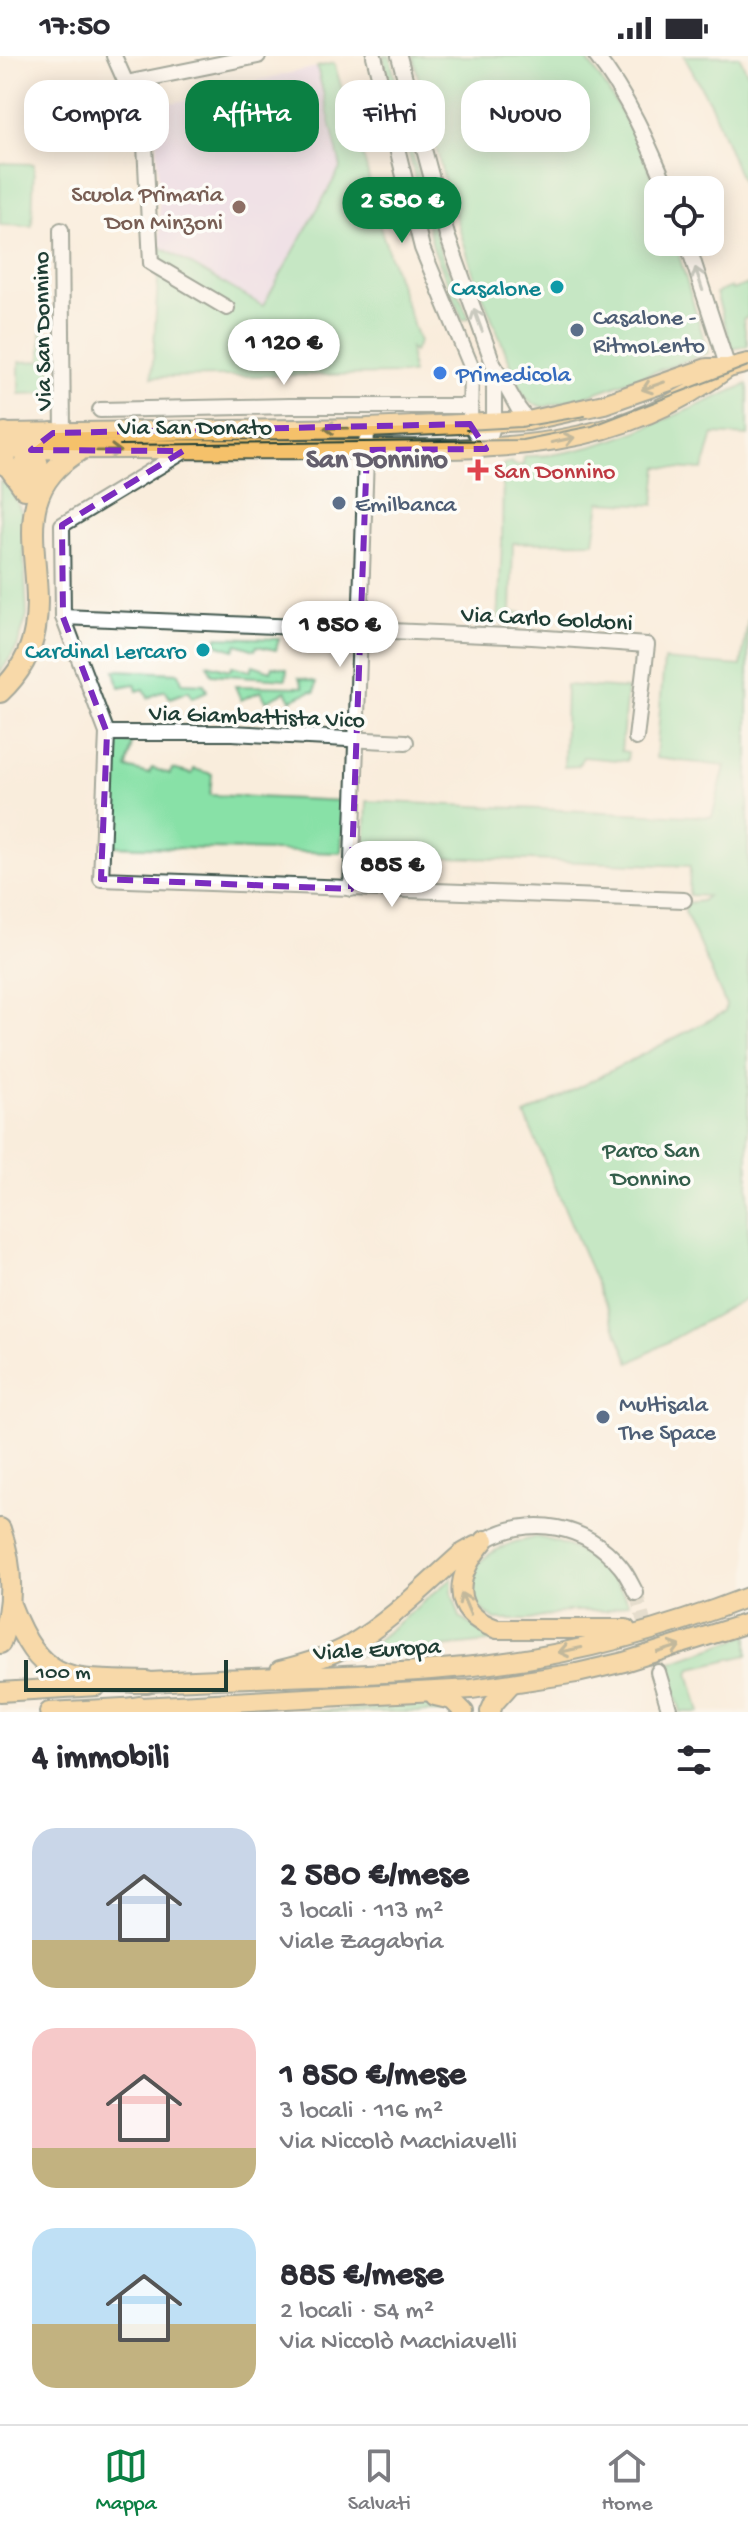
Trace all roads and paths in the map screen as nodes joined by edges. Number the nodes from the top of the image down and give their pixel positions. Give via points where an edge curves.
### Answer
1 (114, 56) edge
2 (258, 56) edge
3 (374, 56) edge
4 (399, 56) edge
5 (596, 56) edge
6 (218, 60) edge
7 (125, 80) edge
8 (138, 80) edge
9 (145, 152) edge
10 (662, 176) edge
11 (61, 230) dead end
12 (692, 256) edge
13 (227, 308) dead end
14 (748, 363) edge
15 (494, 366) junction
16 (728, 368) junction
17 (100, 410) dead end
18 (470, 415) junction
19 (528, 421) junction
20 (494, 423) junction
21 (367, 428) junction
22 (58, 433) junction
23 (2, 439) edge
24 (486, 449) junction
25 (31, 450) junction
26 (186, 450) junction
27 (367, 450) junction
28 (79, 451) junction
29 (0, 462) edge
30 (32, 489) junction
31 (63, 617) junction
32 (360, 629) junction
33 (0, 692) edge
34 (107, 733) junction
35 (636, 738) dead end
36 (358, 739) junction
37 (406, 742) dead end
38 (351, 889) junction
39 (684, 900) dead end
40 (0, 1529) edge
41 (485, 1540) junction
42 (636, 1593) tunnel mouth
43 (748, 1597) edge
44 (11, 1607) junction
45 (672, 1623) junction
46 (748, 1623) edge
47 (0, 1643) edge
48 (658, 1672) tunnel mouth
49 (248, 1678) junction
50 (147, 1682) junction
51 (511, 1684) junction
52 (0, 1692) edge
53 (256, 1702) junction
54 (139, 1707) junction
55 (668, 1710) edge
56 (49, 1712) edge
57 (109, 1712) edge
58 (464, 1712) edge
59 (490, 1712) edge

1 - 7 street
2 - 6 street
3 - 18 street via 422,248 471,366
15 -> 4 street via 447,235
5 - 10 street via 634,112
6 - 8 street
9 - 13 street via 151,263
11 - 22 street, Via San Donnino
16 -> 12 street
14 - 16 main road, Via San Donato
15 - 19 street
15 - 20 street
16 -> 19 main road, Via San Donato via 707,368 604,404
24 -> 16 main road, Via San Donato via 555,442 617,425 668,406
17 - 18 street, Via San Donato via 290,406
18 - 20 main road, Via San Donato
18 - 21 main road, Via San Donato
18 - 24 street
19 - 20 main road, Via San Donato
20 - 24 street
21 -> 22 main road, Via San Donato
21 - 27 street
22 - 23 main road, Via San Donato
22 - 25 highway
23 - 25 highway
24 - 27 main road, Via San Donato
25 - 28 main road, Via San Donato
25 - 30 highway via 24,463
26 - 27 main road, Via San Donato
28 -> 26 main road, Via San Donato
26 - 31 street via 62,525
27 - 32 street
28 - 30 highway
29 - 30 highway
30 - 33 highway via 36,628 24,662
31 - 32 street, Via Carlo Goldoni
31 - 34 street
32 - 35 street, Via Carlo Goldoni via 647,645
32 - 36 street
34 - 36 street, Via Giambattista Vico
34 - 38 street via 101,879
36 - 37 street, Via Giambattista Vico
36 - 38 street
38 - 39 street
40 - 44 highway
41 - 42 street via 531,1525 569,1531 605,1551
45 -> 41 main road via 595,1630 497,1629 479,1623 465,1607 461,1585
41 - 49 main road via 349,1645
43 - 45 main road, Viale Europa
44 - 47 highway
44 - 50 highway via 32,1651 59,1675
45 -> 49 main road, Viale Europa via 573,1650 467,1667
51 -> 46 main road, Viale Europa via 624,1662
48 - 55 street
49 - 50 main road, Viale Europa
50 - 52 main road, Viale Europa
51 - 53 main road, Viale Europa
51 - 59 main road
53 - 54 main road, Viale Europa
53 - 58 main road via 428,1695 452,1700
54 - 56 main road, Viale Europa
54 - 57 highway

